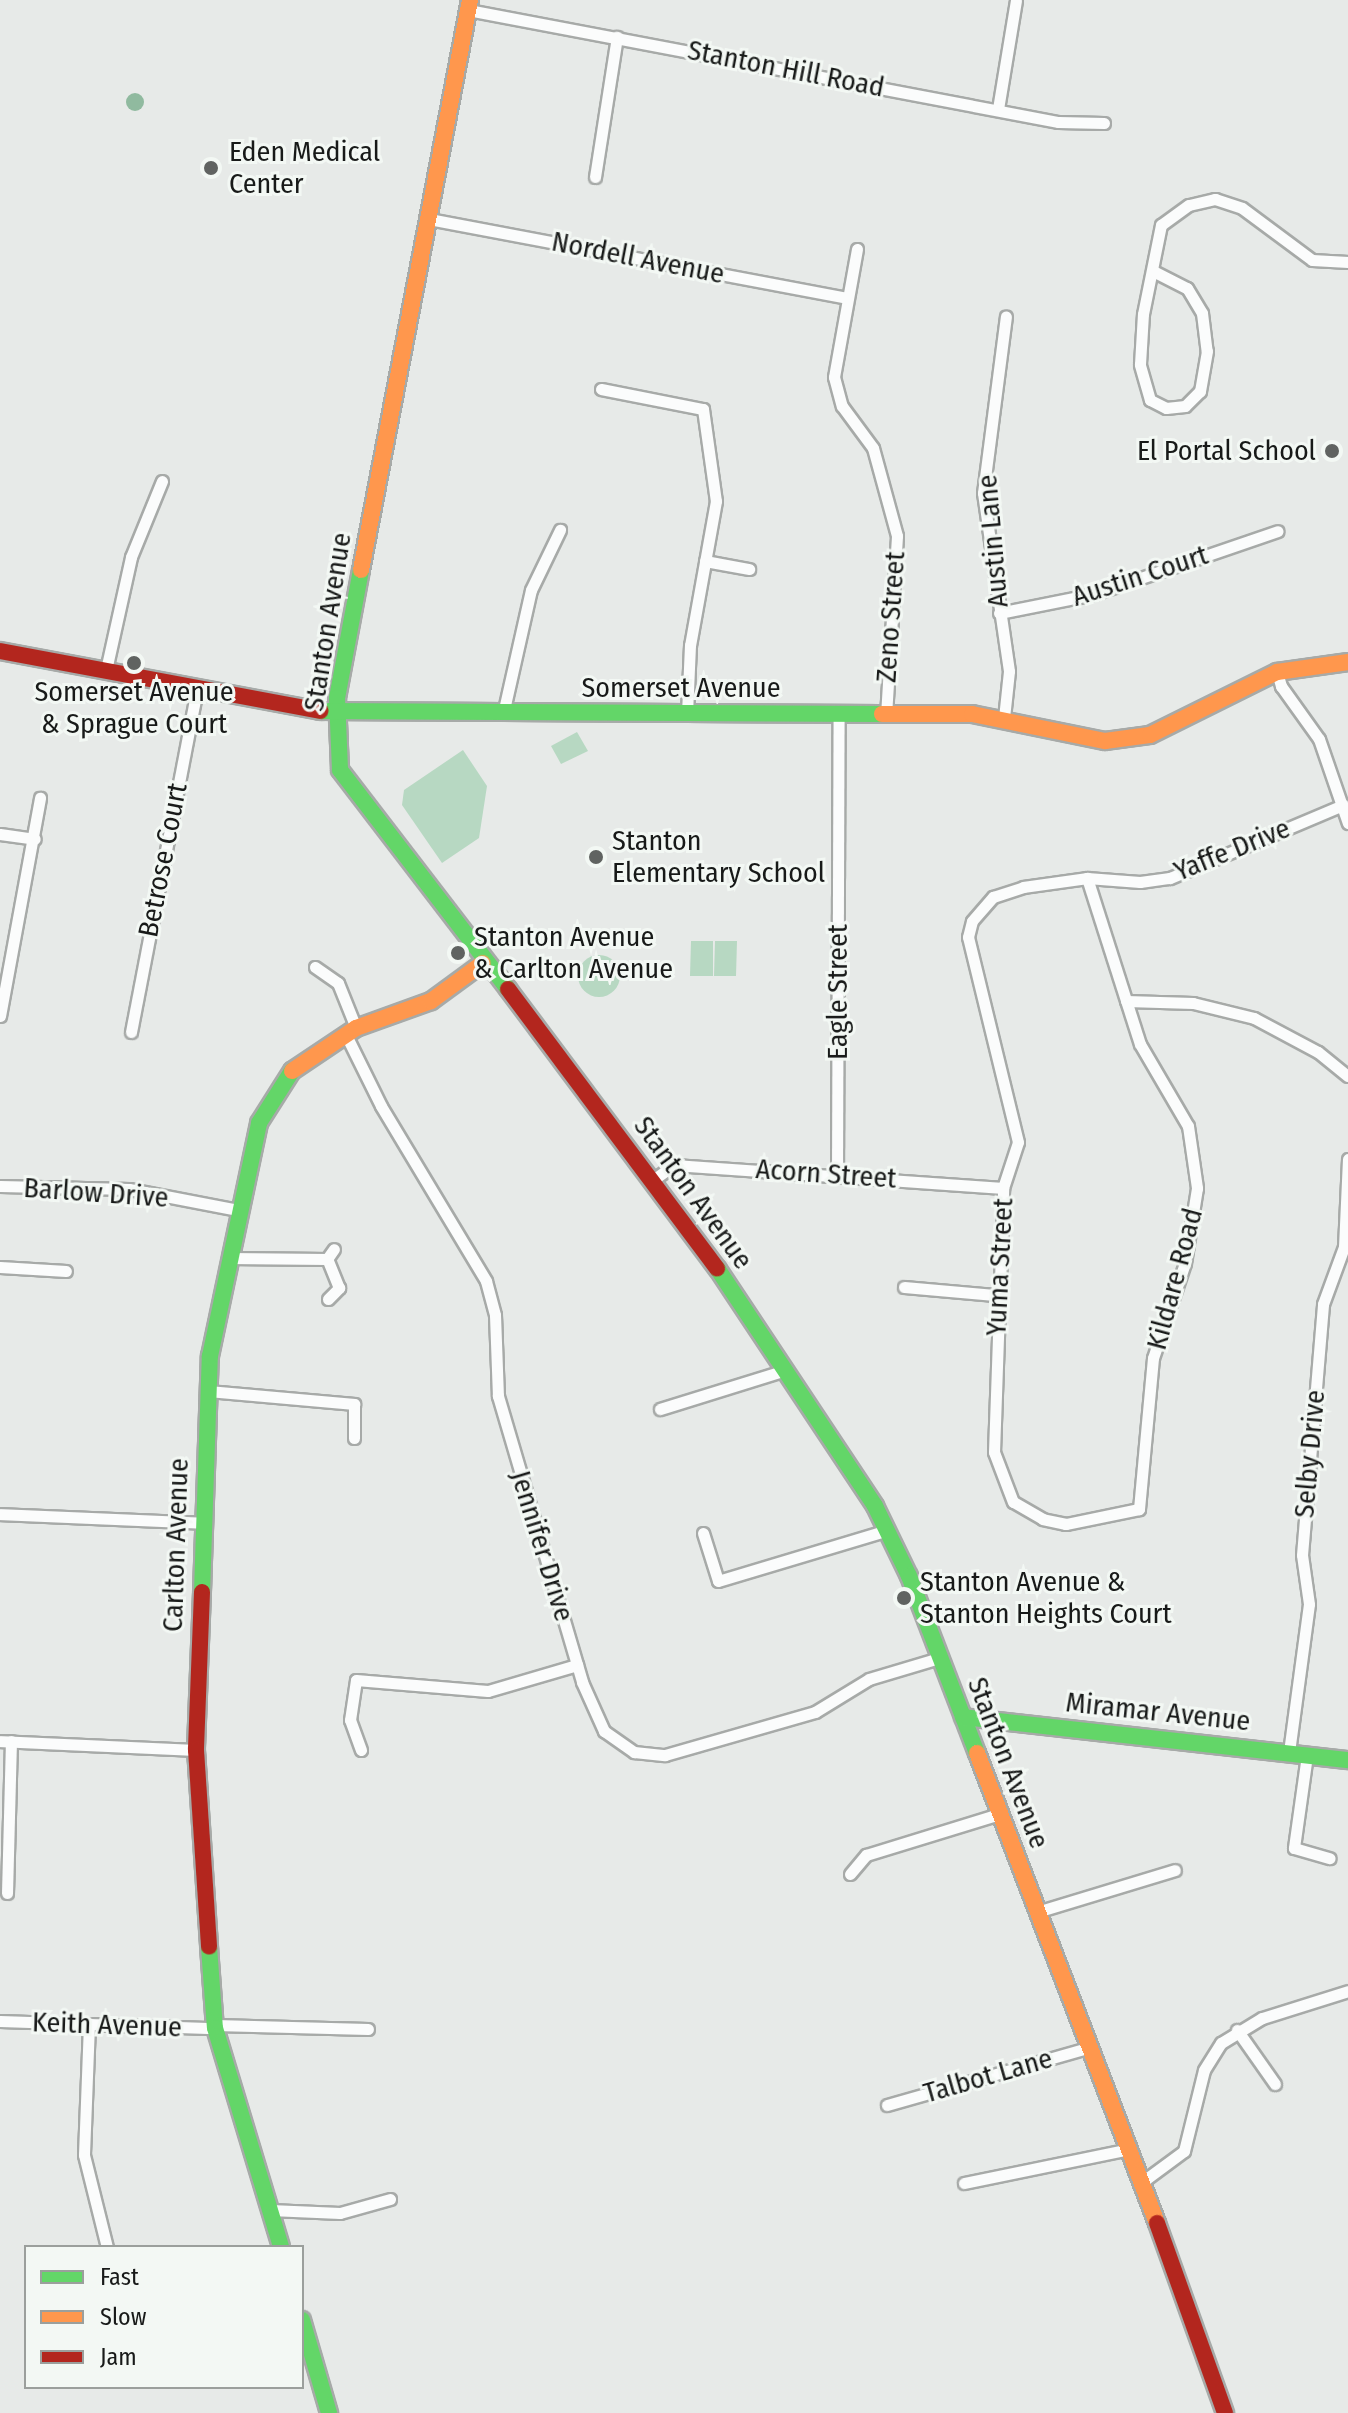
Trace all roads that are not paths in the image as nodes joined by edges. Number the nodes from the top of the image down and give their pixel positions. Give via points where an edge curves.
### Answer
1 (1016, 0) edge
2 (469, 5) edge
3 (617, 37) junction
4 (998, 109) junction
5 (1104, 123) dead end
6 (595, 177) dead end
7 (429, 219) junction
8 (857, 249) dead end
9 (1348, 262) edge
10 (1153, 271) junction
11 (847, 298) junction
12 (1006, 316) dead end
13 (601, 389) dead end
14 (162, 481) dead end
15 (560, 530) dead end
16 (1278, 531) dead end
17 (705, 561) junction
18 (749, 569) dead end
19 (999, 613) junction
20 (0, 651) edge
21 (1348, 662) edge
22 (106, 670) junction
23 (1277, 672) junction
24 (197, 688) junction
25 (337, 714) junction
26 (503, 714) junction
27 (687, 714) junction
28 (839, 714) junction
29 (886, 714) junction
30 (1004, 718) junction
31 (40, 798) dead end
32 (1343, 805) junction
33 (1348, 823) edge
34 (0, 834) edge
35 (35, 839) junction
36 (1087, 878) junction
37 (1023, 887) joint
38 (483, 963) junction
39 (5, 965) edge
40 (315, 967) dead end
41 (1126, 1001) junction
42 (0, 1016) edge
43 (350, 1031) junction
44 (131, 1032) dead end
45 (1348, 1076) edge
46 (1348, 1159) edge
47 (837, 1173) junction
48 (653, 1180) junction
49 (0, 1186) edge
50 (1003, 1188) junction
51 (238, 1210) junction
52 (228, 1258) junction
53 (0, 1267) edge
54 (66, 1271) dead end
55 (904, 1287) dead end
56 (995, 1295) junction
57 (328, 1299) dead end
58 (786, 1370) junction
59 (208, 1391) junction
60 (660, 1409) dead end
61 (354, 1438) dead end
62 (1139, 1509) joint
63 (0, 1514) edge
64 (203, 1523) junction
65 (888, 1530) junction
66 (703, 1533) dead end
67 (939, 1658) junction
68 (577, 1665) junction
69 (963, 1717) junction
70 (5, 1741) edge
71 (196, 1750) junction
72 (361, 1750) dead end
73 (1289, 1752) junction
74 (1307, 1755) junction
75 (1348, 1760) edge
76 (999, 1814) junction
77 (1330, 1858) dead end
78 (1175, 1870) dead end
79 (850, 1874) dead end
80 (7, 1893) dead end
81 (1037, 1912) junction
82 (1348, 1991) edge
83 (0, 2021) edge
84 (89, 2024) junction
85 (215, 2026) junction
86 (368, 2029) dead end
87 (1237, 2030) junction
88 (1090, 2047) junction
89 (1275, 2084) dead end
90 (887, 2105) dead end
91 (1129, 2149) junction
92 (1142, 2182) junction
93 (964, 2183) dead end
94 (390, 2199) dead end
95 (270, 2210) junction
96 (106, 2245) edge
97 (280, 2245) edge
98 (304, 2327) edge
99 (329, 2413) edge
100 (1225, 2413) edge

1 - 4 street
2 - 3 street, Stanton Hill Road
2 - 7 street, Stanton Avenue
3 - 4 street, Stanton Hill Road
3 - 6 street
4 - 5 street, Stanton Hill Road via 1058,122
7 - 11 street, Nordell Avenue
7 - 25 street, Stanton Avenue
8 - 11 street, Zeno Street
9 - 10 street via 1312,260 1242,208 1215,199 1189,205 1161,225
10 - 10 street via 1143,314 1143,387 1150,400 1166,408 1185,406 1200,391 1207,351 1202,313 1187,288
11 - 29 street, Zeno Street via 835,387 842,406 873,448 897,536
12 - 19 street, Austin Lane via 983,493
13 - 17 street via 703,409 717,489
14 - 22 street via 131,557
15 - 26 street via 528,600
16 - 19 street, Austin Court via 1094,594
17 - 18 street
17 - 27 street via 690,645
19 - 30 street, Austin Lane via 1010,680
20 - 22 street, Somerset Avenue
21 - 23 street, Somerset Avenue
22 - 24 street, Somerset Avenue
23 - 30 street, Somerset Avenue via 1184,721 1130,739 1092,740
23 - 32 street via 1281,686 1319,739
24 - 25 street, Somerset Avenue
24 - 44 street, Betrose Court
25 - 26 street, Somerset Avenue
25 - 38 street, Stanton Avenue via 338,762 344,779
26 - 27 street, Somerset Avenue
27 - 28 street, Somerset Avenue
28 - 29 street, Somerset Avenue
28 - 47 street, Eagle Street
29 - 30 street, Somerset Avenue
31 - 35 street
32 - 33 street
32 - 36 street, Yaffe Drive via 1170,878
34 - 35 street
35 - 39 street
36 - 37 street, Yaffe Drive
36 - 41 street, Kildare Road
37 - 50 street, Yuma Street via 981,906 968,937 1018,1142
38 - 43 street, Carlton Avenue via 431,1001
38 - 48 street, Stanton Avenue
39 - 42 street
40 - 43 street, Jennifer Drive via 338,983
41 - 45 street via 1193,1003 1254,1018 1318,1052
41 - 62 street, Kildare Road via 1140,1044 1188,1126 1197,1170 1185,1263 1153,1358
43 - 51 street, Carlton Avenue via 296,1065 259,1123
43 - 68 street, Jennifer Drive via 377,1099 486,1281 495,1315 498,1396
46 - 73 street, Selby Drive via 1344,1247 1323,1304 1302,1555 1309,1604
47 - 48 street, Acorn Street via 674,1165
47 - 50 street, Acorn Street
48 - 58 street, Stanton Avenue
49 - 51 street, Barlow Drive via 129,1189
50 - 56 street, Yuma Street
51 - 52 street, Carlton Avenue
52 - 57 street via 330,1254 339,1288
52 - 59 street, Carlton Avenue
53 - 54 street
55 - 56 street
56 - 62 street, Yuma Street via 994,1452 1013,1502 1043,1519 1066,1524
58 - 60 street
58 - 65 street, Stanton Avenue
59 - 61 street via 354,1404
59 - 64 street, Carlton Avenue
63 - 64 street
64 - 71 street, Carlton Avenue
65 - 66 street via 718,1581
65 - 67 street, Stanton Avenue
67 - 68 street, Jennifer Drive via 869,1679 815,1712 654,1756 625,1748 604,1731
67 - 69 street, Stanton Avenue
68 - 72 street via 488,1691 356,1680 350,1720
69 - 73 street, Miramar Avenue
69 - 76 street, Stanton Avenue
70 - 71 street
70 - 80 street
71 - 85 street, Carlton Avenue
73 - 74 street, Miramar Avenue
74 - 75 street, Miramar Avenue
74 - 77 street via 1294,1848
76 - 79 street via 866,1855
76 - 81 street, Stanton Avenue
78 - 81 street
81 - 88 street, Stanton Avenue
82 - 87 street
83 - 84 street, Keith Avenue
84 - 85 street, Keith Avenue
84 - 96 street via 84,2155
85 - 86 street, Keith Avenue
85 - 95 street, Carlton Avenue
87 - 89 street
87 - 92 street via 1208,2062 1184,2151
88 - 90 street, Talbot Lane
88 - 91 street, Stanton Avenue
91 - 92 street, Stanton Avenue
91 - 93 street
92 - 100 street, Stanton Avenue
94 - 95 street via 340,2213
95 - 97 street, Carlton Avenue
98 - 99 street

